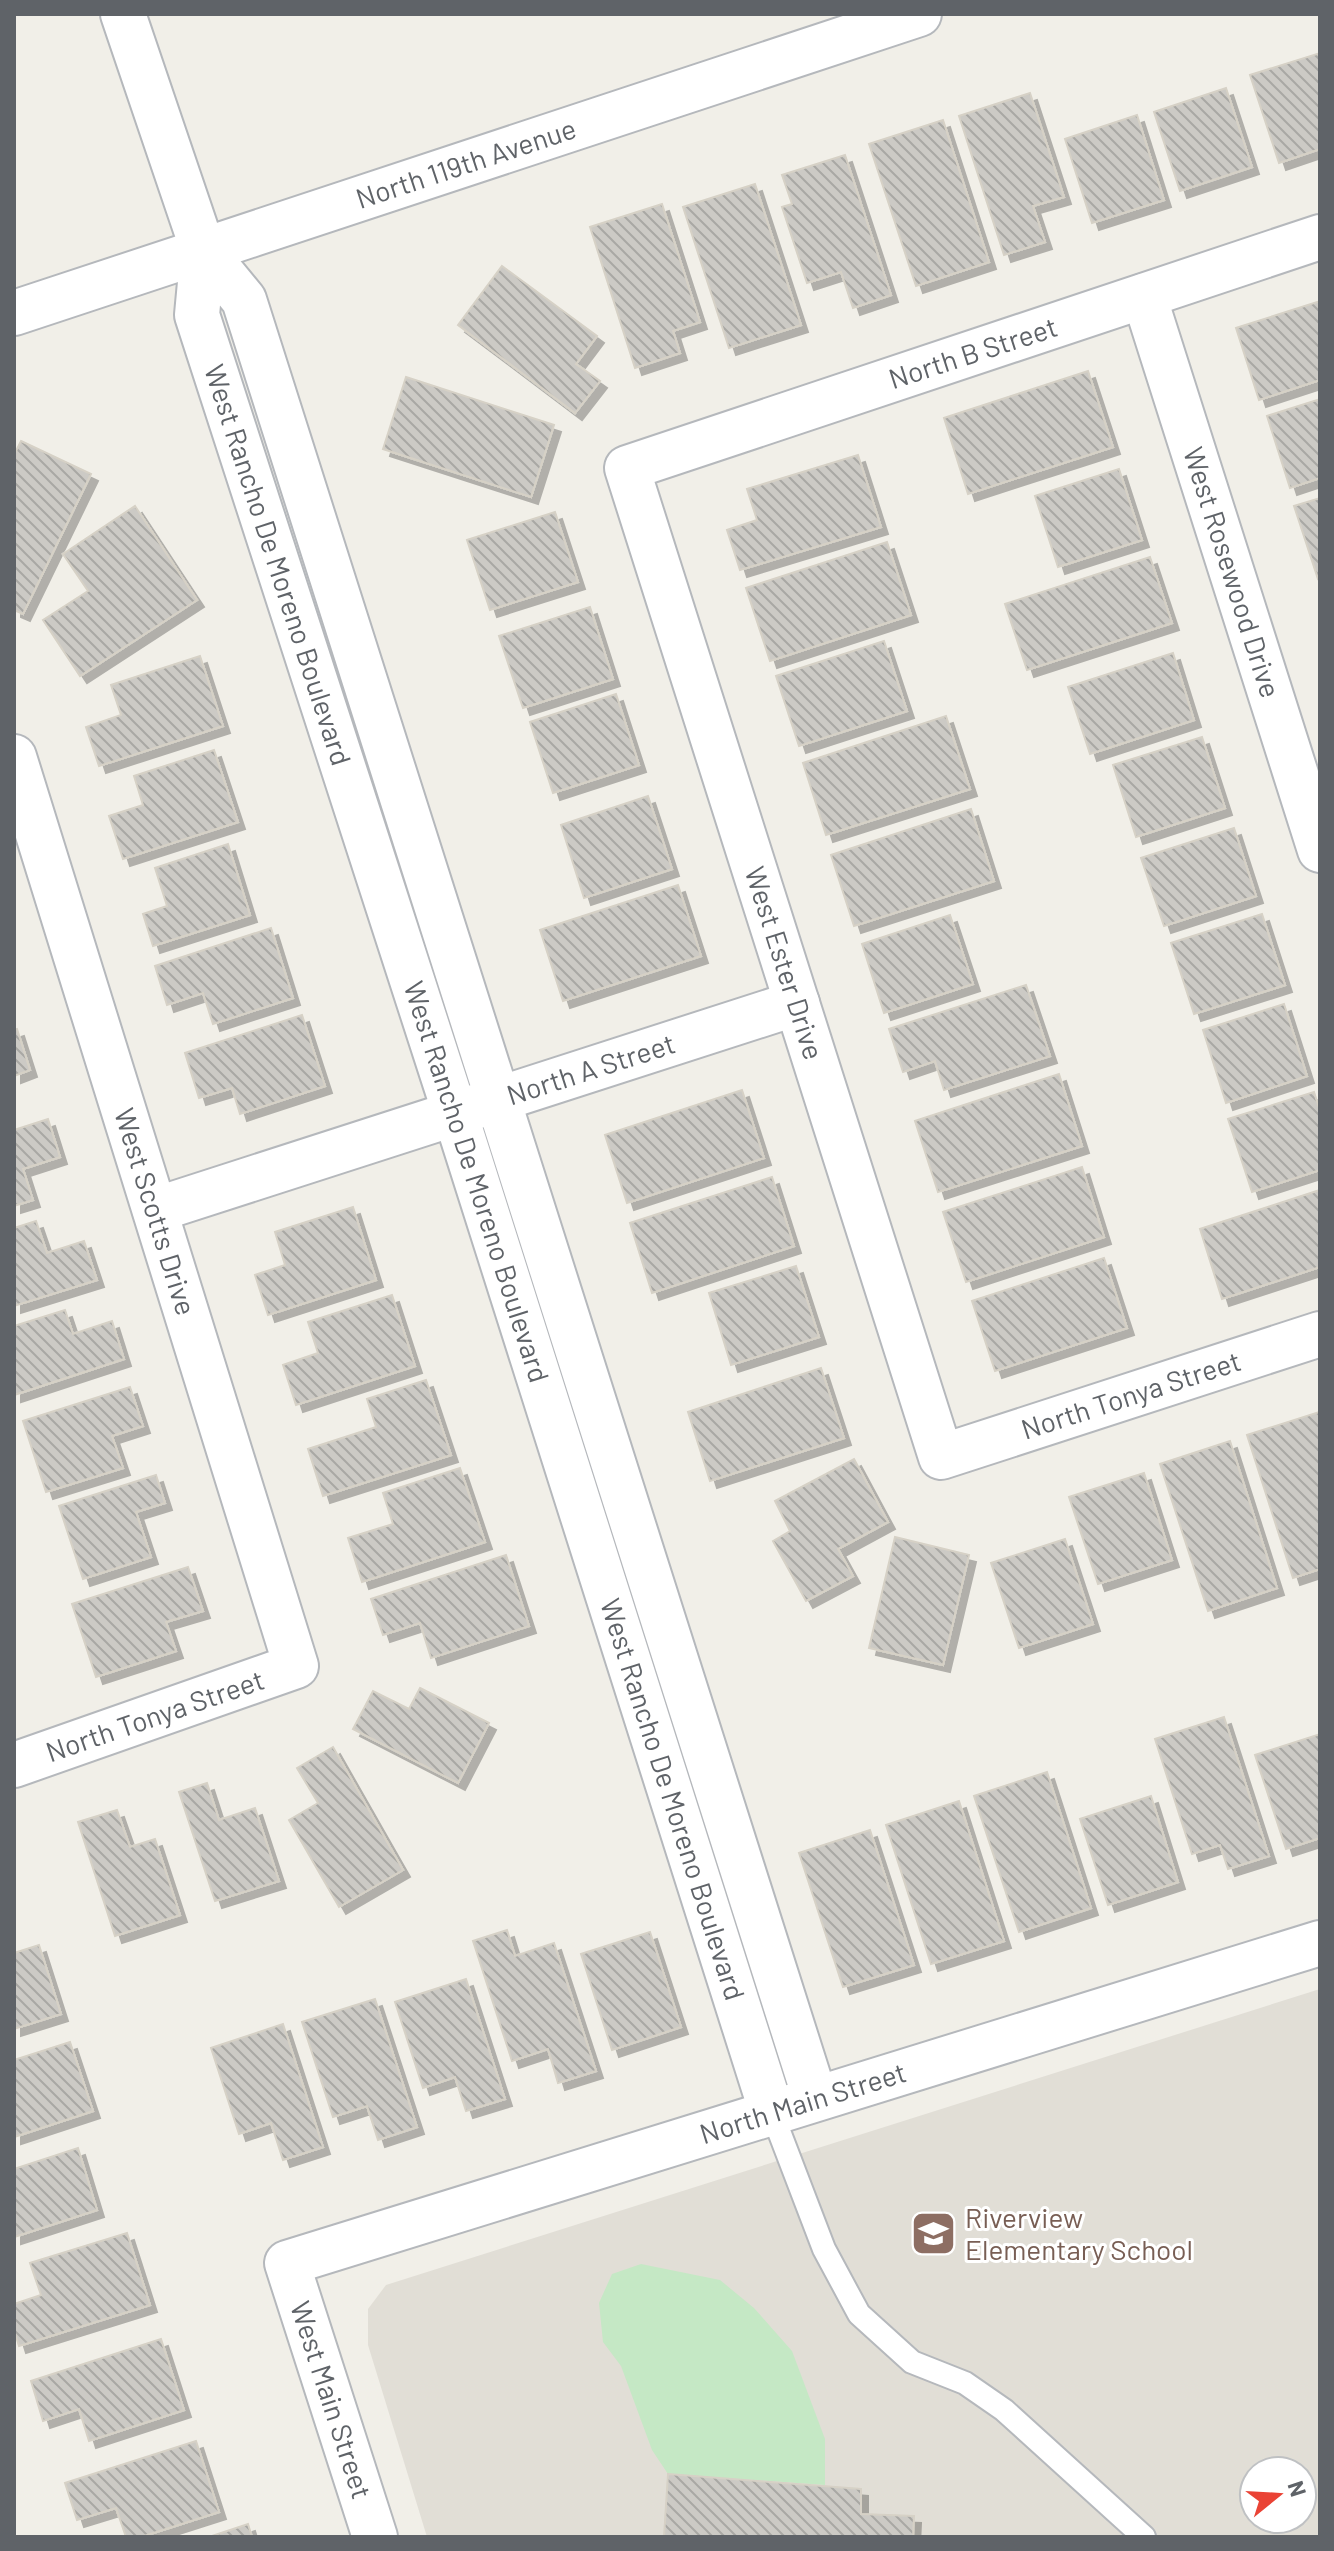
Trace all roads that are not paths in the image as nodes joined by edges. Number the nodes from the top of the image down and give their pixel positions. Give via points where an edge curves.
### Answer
1 (123, 14) edge
2 (919, 14) edge
3 (1320, 237) edge
4 (203, 250) junction
5 (1144, 296) junction
6 (14, 313) edge
7 (627, 468) joint
8 (14, 757) edge
9 (1320, 850) edge
10 (797, 1003) junction
11 (500, 1099) junction
12 (455, 1113) junction
13 (155, 1210) junction
14 (1320, 1334) edge
15 (941, 1457) joint
16 (296, 1666) joint
17 (14, 1765) edge
18 (1320, 1943) edge
19 (815, 2098) junction
20 (772, 2113) junction
21 (287, 2263) joint
22 (375, 2537) edge
23 (1144, 2537) edge

1 - 4 street, West Rancho De Moreno Boulevard
2 - 4 street, North 119th Avenue
3 - 5 street, North B Street
4 - 6 street, North 119th Avenue
4 - 11 street, West Rancho De Moreno Boulevard via 244,300
4 - 12 street, West Rancho De Moreno Boulevard via 197,315
5 - 7 street, North B Street
5 - 9 street, West Rosewood Drive
7 - 10 street, West Ester Drive
8 - 13 street, West Scotts Drive
10 - 11 street, North A Street
10 - 15 street, West Ester Drive
11 - 12 street, North A Street
11 - 19 street, West Rancho De Moreno Boulevard
12 - 13 street, North A Street
12 - 20 street, West Rancho De Moreno Boulevard
13 - 16 street, West Scotts Drive
14 - 15 street, North Tonya Street
16 - 17 street, North Tonya Street
18 - 19 street, North Main Street
19 - 20 street, North Main Street
20 - 21 street, North Main Street
20 - 23 lane via 824,2249 859,2314 912,2362 965,2383 1004,2410
21 - 22 street, West Main Street

